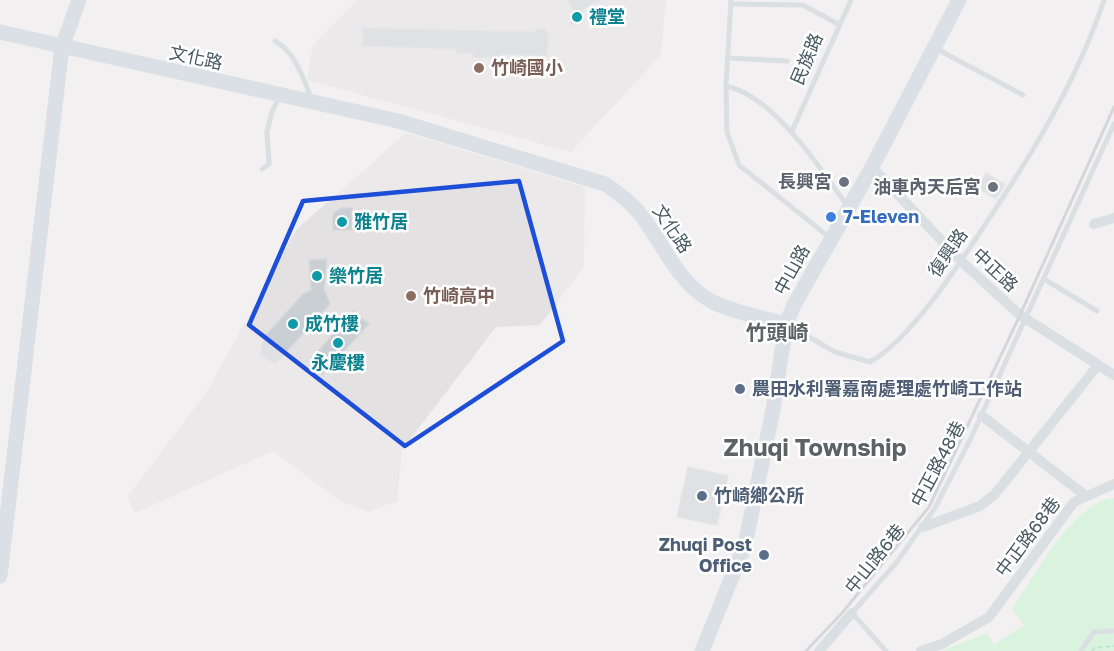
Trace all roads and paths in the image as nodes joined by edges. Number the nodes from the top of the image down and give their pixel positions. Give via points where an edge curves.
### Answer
1 (79, 0) edge
2 (851, 0) edge
3 (959, 0) edge
4 (1104, 0) edge
5 (731, 2) edge
6 (773, 2) edge
7 (838, 24) junction
8 (0, 32) edge
9 (275, 40) dead end
10 (933, 46) junction
11 (62, 47) junction
12 (728, 58) junction
13 (787, 61) dead end
14 (726, 86) junction
15 (280, 95) junction
16 (1023, 95) dead end
17 (313, 101) junction
18 (1114, 124) edge
19 (792, 131) junction
20 (872, 167) junction
21 (262, 170) dead end
22 (849, 208) junction
23 (1114, 218) edge
24 (1094, 224) dead end
25 (831, 239) junction
26 (961, 261) junction
27 (1044, 279) junction
28 (1097, 311) dead end
29 (1025, 319) junction
30 (786, 324) junction
31 (1098, 365) junction
32 (1114, 375) edge
33 (982, 416) junction
34 (1029, 452) junction
35 (1114, 484) edge
36 (1086, 496) junction
37 (923, 526) junction
38 (1, 552) edge
39 (0, 576) edge
40 (852, 613) junction
41 (1114, 631) edge
42 (1114, 646) edge
43 (702, 651) edge
44 (819, 651) edge
45 (886, 651) edge
46 (921, 651) edge
47 (1081, 651) edge
48 (1092, 651) edge

1 - 11 street
2 - 7 lane, 民族路
3 - 10 street, 中山路
4 - 26 lane, 復興路 via 1069,86 1022,171
5 - 6 lane
5 - 12 lane
6 - 7 lane via 803,5
7 - 19 lane, 民族路
8 - 11 street, 文化路
9 - 17 lane via 295,59
10 - 16 lane
10 - 20 street, 中山路
11 - 15 street, 文化路
11 - 38 street
12 - 13 lane
12 - 14 lane
14 - 19 lane via 755,97
14 - 25 lane via 727,132 740,165
15 - 17 street, 文化路
15 - 21 lane via 267,132 269,164
17 - 30 street, 文化路 via 398,121 605,184 624,197 645,220 674,267 699,292 715,303
18 - 27 lane, 中正路48巷
19 - 22 lane
20 - 22 street, 中山路
20 - 26 street, 中正路
22 - 25 street, 中山路
23 - 24 street
25 - 30 street, 中山路
26 - 29 street, 中正路
26 - 30 lane, 復興路 via 920,315 870,362 835,352
27 - 28 lane
27 - 29 lane, 中正路48巷
29 - 31 street, 中正路
29 - 33 lane, 中正路48巷
30 - 43 street, 中山路 via 745,545
31 - 32 street, 中正路
31 - 34 street
33 - 34 street, 中正路48巷
33 - 37 lane, 中正路48巷
34 - 36 street, 中正路68巷
34 - 37 street via 995,494 980,506
35 - 36 street
36 - 46 street, 中正路68巷 via 1074,502 989,617 942,644
37 - 40 lane, 中山路6巷
38 - 39 street
40 - 44 street, 中山路6巷
40 - 45 lane, 中山路6巷
41 - 47 lane via 1094,633
42 - 48 path

